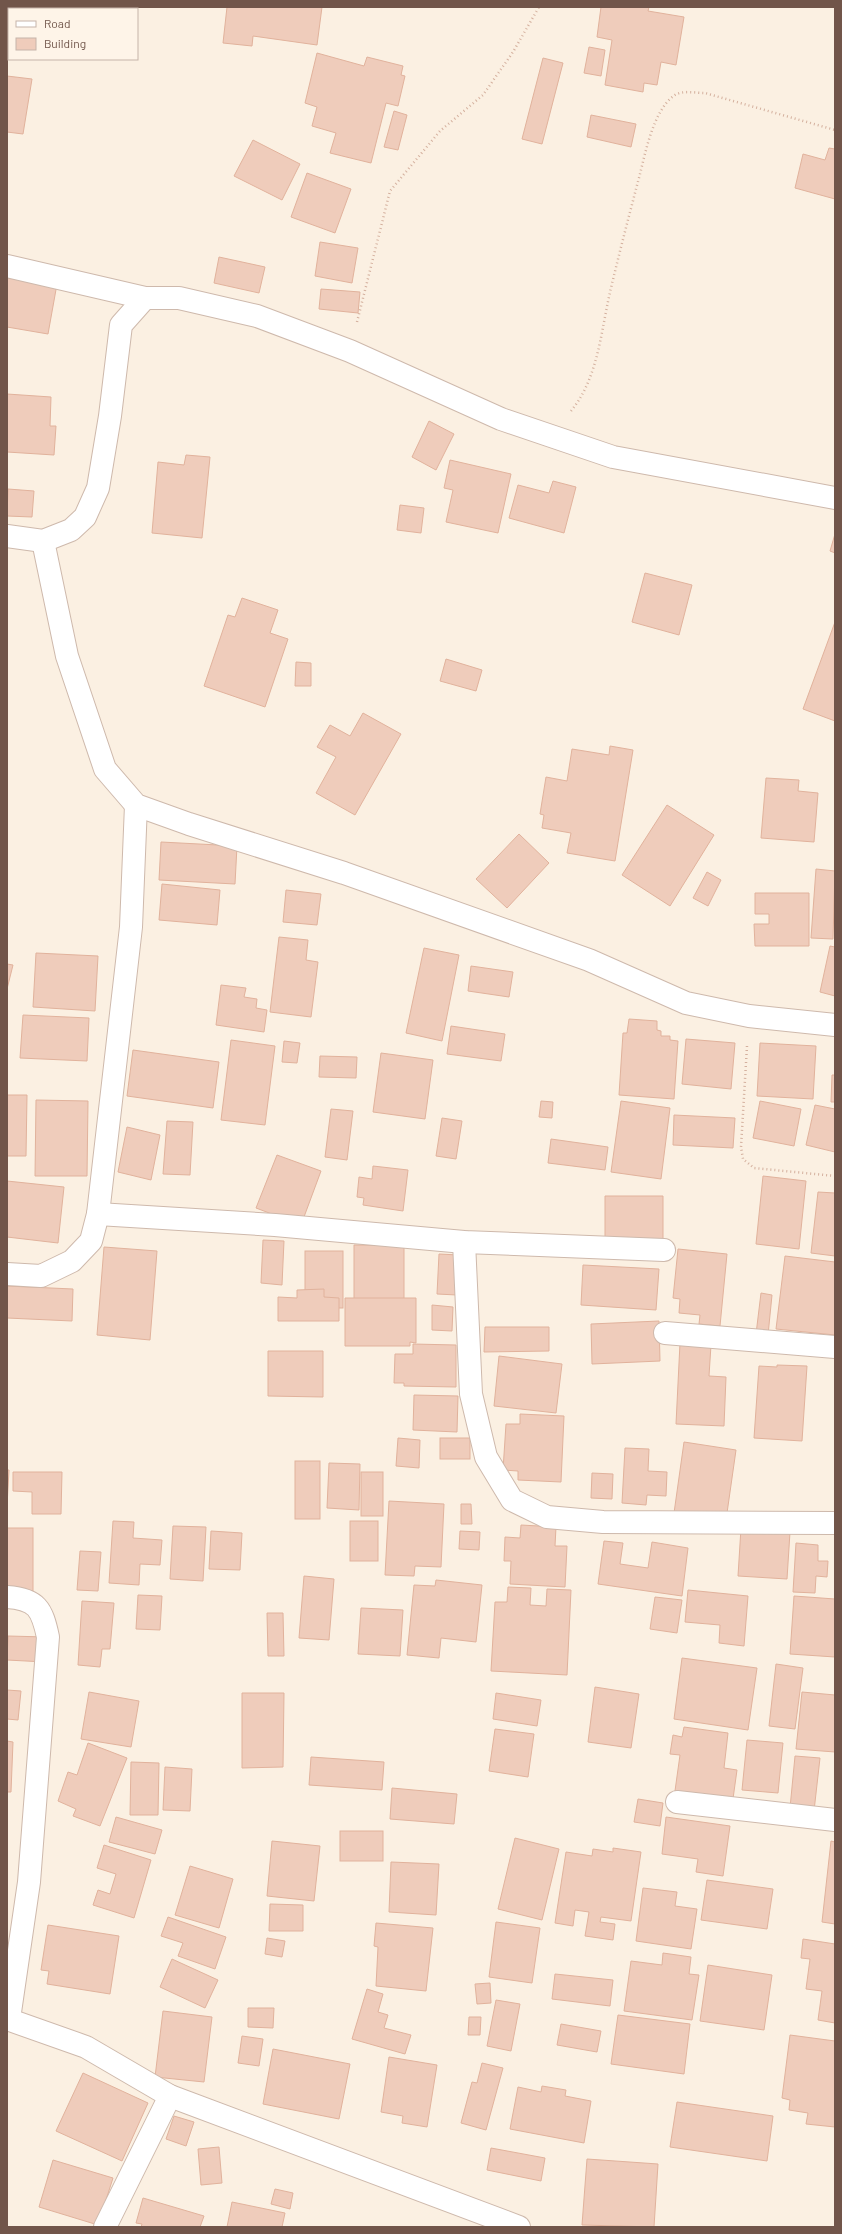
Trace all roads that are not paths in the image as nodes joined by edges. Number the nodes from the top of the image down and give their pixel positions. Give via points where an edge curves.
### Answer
1 (7, 266) edge
2 (145, 298) junction
3 (835, 498) edge
4 (7, 536) edge
5 (43, 540) junction
6 (136, 805) junction
7 (835, 1025) edge
8 (98, 1214) junction
9 (464, 1242) junction
10 (664, 1250) dead end
11 (7, 1274) edge
12 (665, 1333) dead end
13 (835, 1347) edge
14 (835, 1523) edge
15 (7, 1597) edge
16 (677, 1802) dead end
17 (835, 1820) edge
18 (8, 2019) edge
19 (170, 2096) junction
20 (105, 2227) edge
21 (519, 2227) edge

1 - 2 street
2 - 3 street via 179,298 257,316 350,351 501,419 613,457
2 - 5 street via 122,325 98,488 85,518 71,530
4 - 5 street
5 - 6 street via 67,656 105,769
6 - 7 street via 344,873 582,958 686,1003 749,1016
6 - 8 street via 131,927
8 - 9 street via 275,1225
8 - 11 street via 91,1241 72,1261 40,1276
9 - 10 street
9 - 14 street via 470,1394 486,1457 512,1500 547,1517 603,1522
12 - 13 street
15 - 18 street via 36,1605 44,1616 48,1637 29,1882
16 - 17 street
18 - 19 street via 86,2047
19 - 20 street
19 - 21 street

